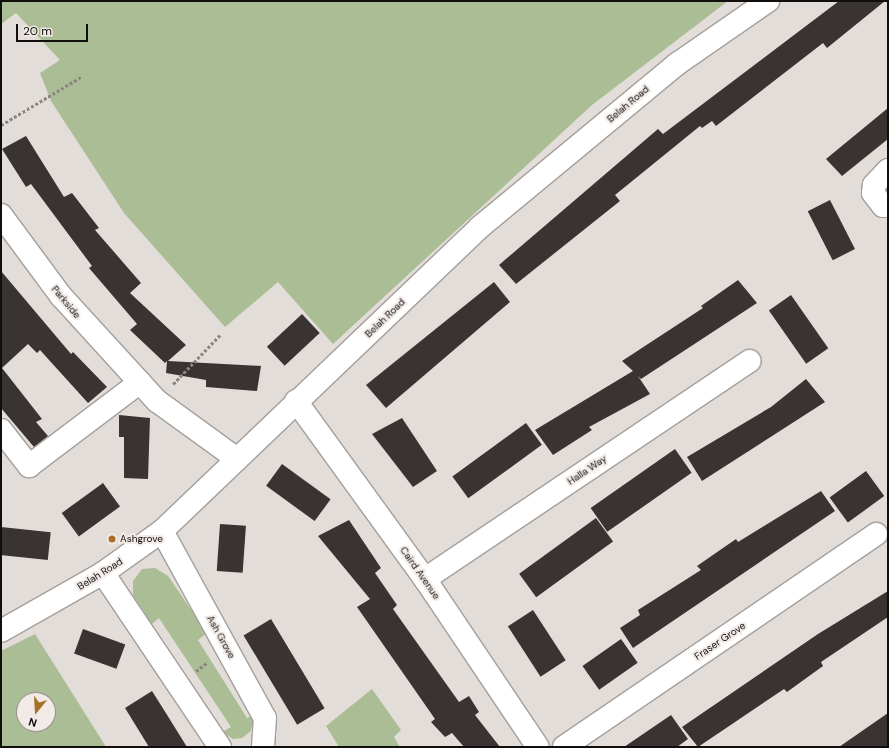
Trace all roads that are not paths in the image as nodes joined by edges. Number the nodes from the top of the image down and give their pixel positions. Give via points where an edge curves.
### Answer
1 (768, 1) edge
2 (888, 170) edge
3 (888, 206) edge
4 (1, 215) edge
5 (749, 361) dead end
6 (140, 382) junction
7 (296, 401) junction
8 (1, 430) edge
9 (237, 459) junction
10 (162, 531) junction
11 (876, 534) dead end
12 (103, 573) junction
13 (425, 579) junction
14 (1, 631) edge
15 (220, 747) edge
16 (263, 747) edge
17 (538, 747) edge
18 (564, 747) edge

1 - 7 street, Belah Road via 677,64 480,227
2 - 3 street via 874,185 873,193 883,206
4 - 6 street, Parkside via 60,296
5 - 13 street, Halla Way
6 - 8 street via 29,466
6 - 9 street, Parkside via 157,401
7 - 9 street, Belah Road
7 - 13 street, Caird Avenue
9 - 10 street, Belah Road
10 - 12 street, Belah Road
10 - 16 street, Ash Grove via 265,718
11 - 18 street, Fraser Grove
12 - 14 street, Belah Road
12 - 15 street
13 - 17 street, Caird Avenue

